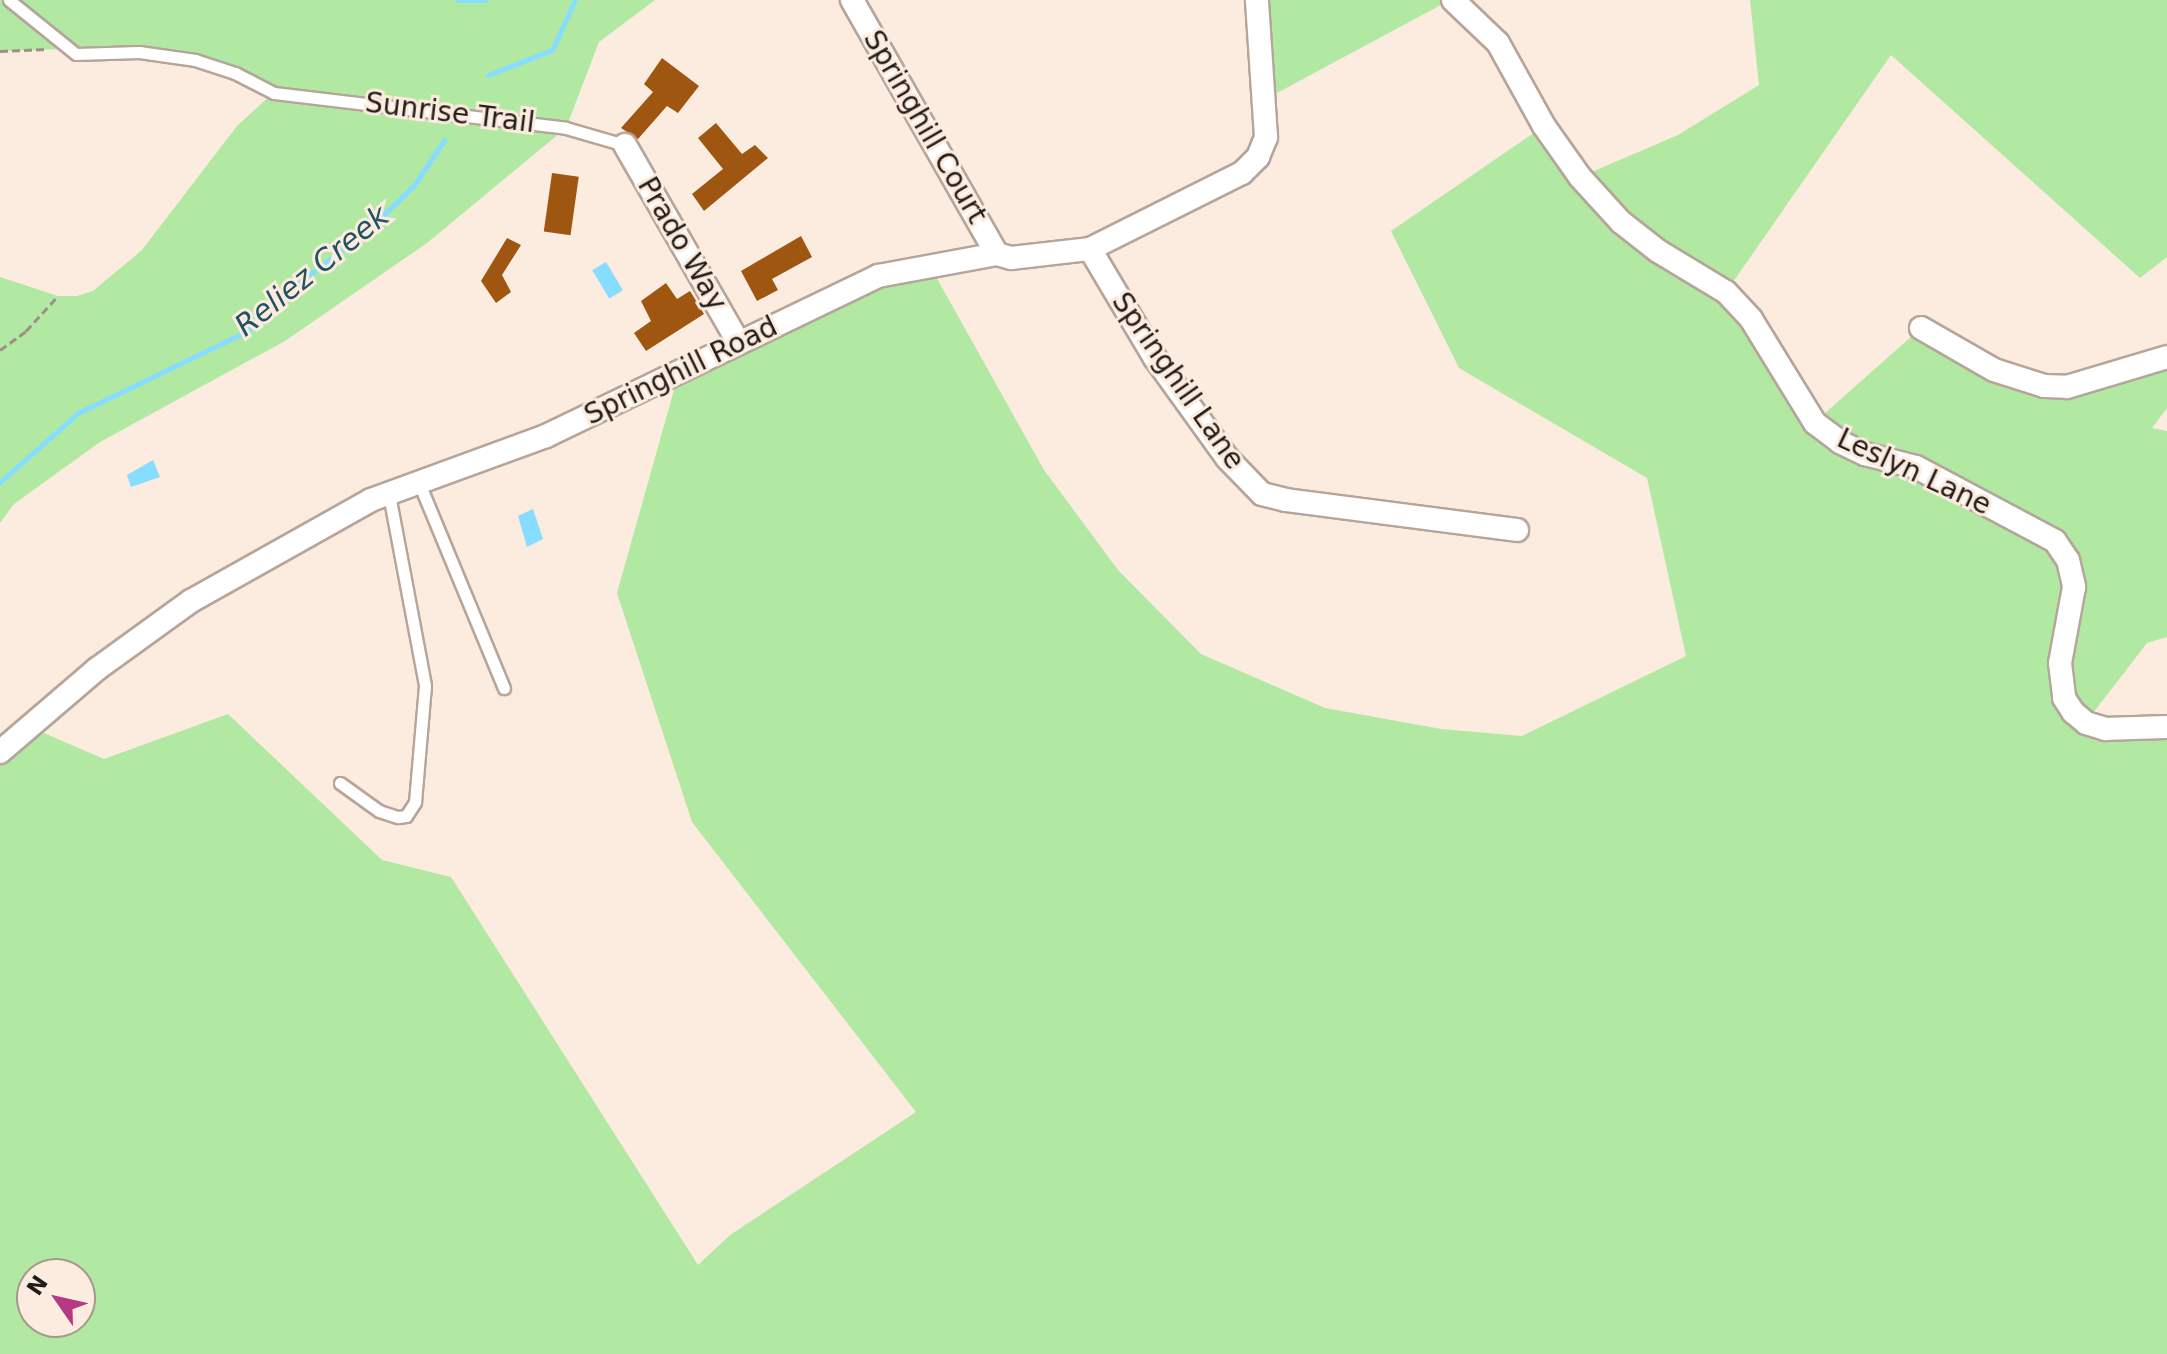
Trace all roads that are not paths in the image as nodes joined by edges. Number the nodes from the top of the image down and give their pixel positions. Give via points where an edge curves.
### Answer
1 (9, 0) edge
2 (852, 0) edge
3 (1257, 0) edge
4 (1453, 0) edge
5 (625, 145) joint
6 (1090, 249) junction
7 (997, 254) junction
8 (1921, 328) dead end
9 (739, 343) junction
10 (2167, 357) edge
11 (419, 483) junction
12 (389, 494) junction
13 (1517, 530) dead end
14 (504, 688) dead end
15 (2167, 727) edge
16 (0, 752) edge
17 (340, 783) dead end

1 - 5 lane, Sunrise Trail via 76,54 139,52 195,60 274,93 551,126
2 - 7 street, Springhill Court
3 - 6 street, Springhill Road via 1266,137 1258,157 1242,173
4 - 15 street, Leslyn Lane via 1498,43 1544,126 1621,222 1726,292 1751,319 1815,423 1840,442 1916,467 2055,541 2068,560 2074,587 2060,663 2064,698 2073,712 2106,729
5 - 9 street, Prado Way
6 - 7 street, Springhill Road via 1011,258
6 - 13 street, Springhill Lane via 1155,358 1227,458 1262,494
7 - 9 street, Springhill Road via 878,276
8 - 10 street via 1994,370 2044,386 2067,387
9 - 11 street, Springhill Road via 546,436
11 - 12 street, Springhill Road
11 - 14 lane
12 - 16 street, Springhill Road via 191,601 97,669
12 - 17 lane via 425,685 415,802 406,816 398,817 379,811

